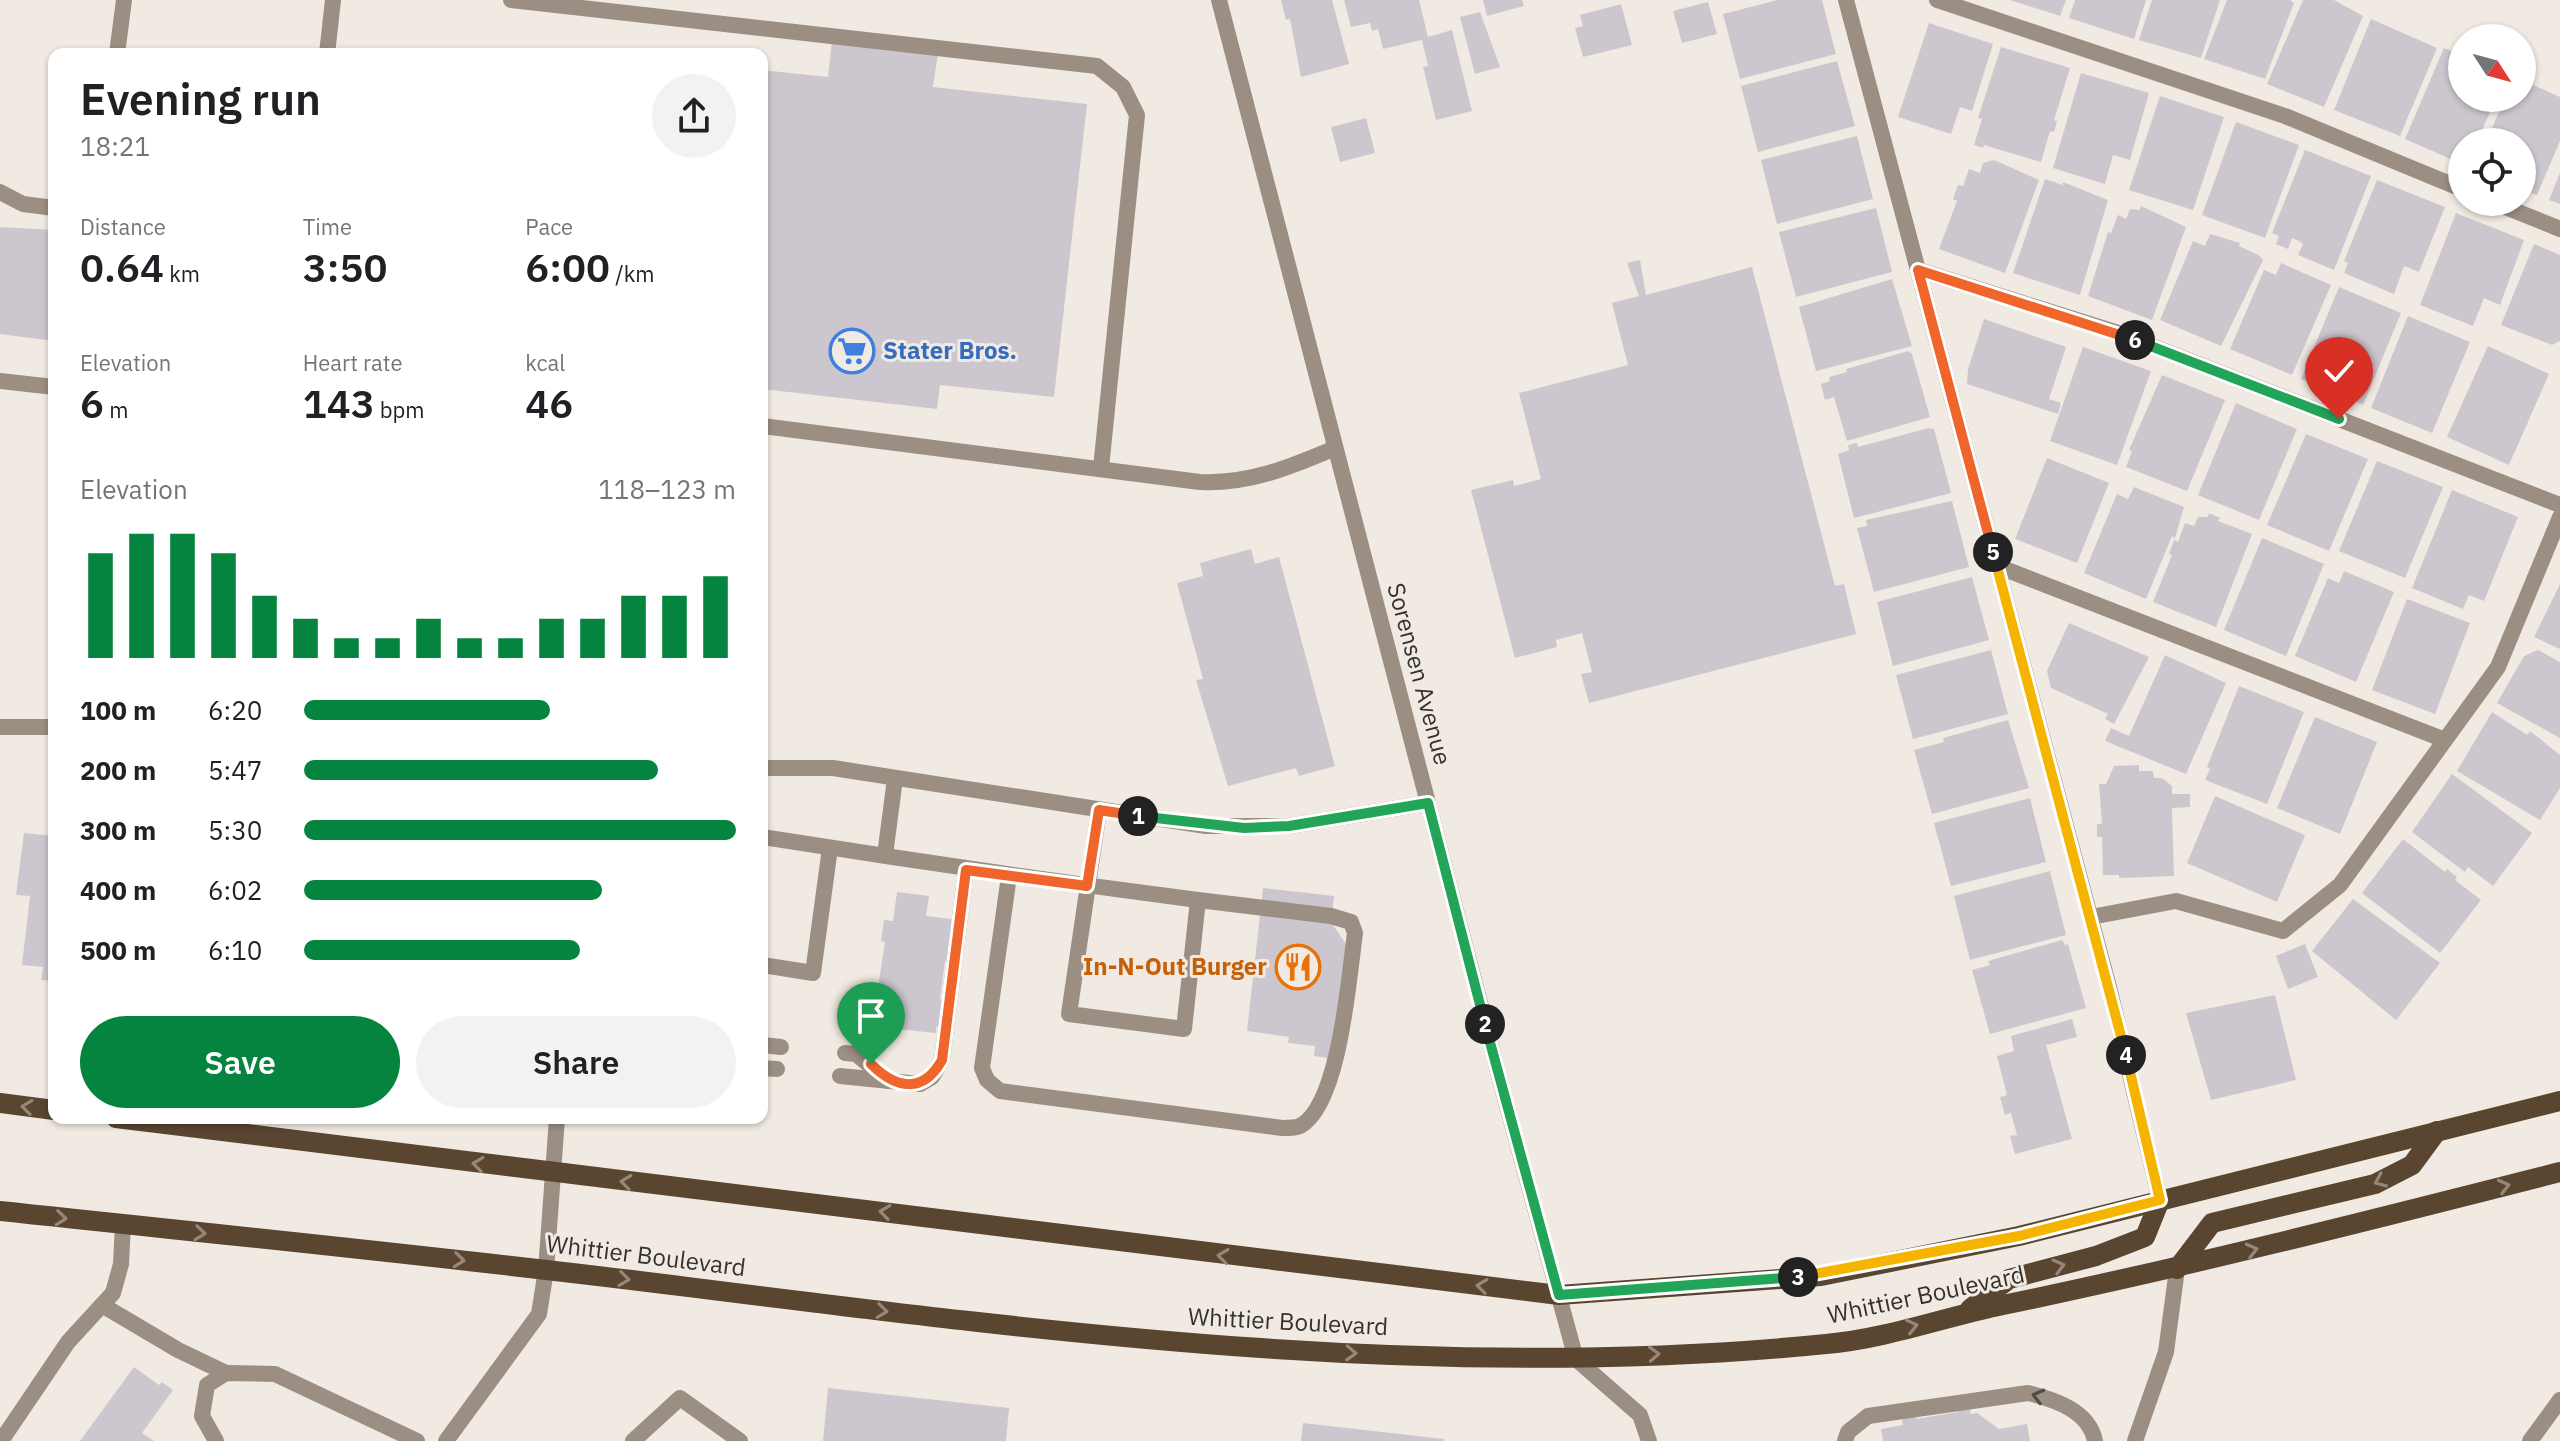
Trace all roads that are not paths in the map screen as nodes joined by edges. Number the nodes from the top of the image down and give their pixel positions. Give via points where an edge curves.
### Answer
1 (124, 0) edge
2 (333, 0) edge
3 (511, 0) edge
4 (1219, 0) edge
5 (1846, 0) edge
6 (1937, 0) edge
7 (118, 48) edge
8 (328, 48) edge
9 (2448, 183) edge
10 (0, 192) edge
11 (48, 207) edge
12 (2528, 216) edge
13 (2560, 229) edge
14 (1918, 270) junction
15 (0, 381) edge
16 (48, 386) edge
17 (768, 427) edge
18 (1335, 448) junction
19 (1101, 468) junction
20 (2560, 505) edge
21 (2560, 517) edge
22 (1997, 566) junction
23 (0, 727) edge
24 (48, 727) edge
25 (2445, 740) junction
26 (768, 768) edge
27 (895, 779) junction
28 (1428, 803) junction
29 (1099, 810) junction
30 (768, 838) edge
31 (830, 848) junction
32 (885, 855) junction
33 (966, 870) junction
34 (1009, 876) junction
35 (1087, 886) junction
36 (1198, 900) junction
37 (2091, 917) junction
38 (768, 966) edge
39 (768, 1046) edge
40 (781, 1047) dead end
41 (845, 1053) dead end
42 (840, 1076) dead end
43 (888, 1081) junction
44 (2560, 1101) edge
45 (0, 1103) edge
46 (48, 1109) edge
47 (164, 1124) edge
48 (557, 1124) edge
49 (2437, 1131) junction
50 (555, 1173) junction
51 (2560, 1174) edge
52 (2160, 1200) junction
53 (0, 1211) edge
54 (123, 1224) junction
55 (2177, 1269) junction
56 (546, 1270) junction
57 (1559, 1295) junction
58 (102, 1305) junction
59 (1966, 1312) junction
60 (1576, 1359) junction
61 (226, 1373) junction
62 (2560, 1400) edge
63 (1, 1441) edge
64 (216, 1441) edge
65 (417, 1441) edge
66 (446, 1441) edge
67 (633, 1441) edge
68 (740, 1441) edge
69 (1649, 1441) edge
70 (1845, 1441) edge
71 (2095, 1441) edge
72 (2135, 1441) edge
73 (2530, 1441) edge

1 - 7 street
2 - 8 street
3 - 19 street via 1097,66 1123,87 1137,115
4 - 18 street, Sorensen Avenue
5 - 14 street
6 - 9 street via 2285,116
10 - 11 street via 23,204
12 - 13 street
14 - 20 street via 2118,333
14 - 22 street
15 - 16 street
17 - 19 street
18 - 19 street via 1236,483
18 - 28 street, Sorensen Avenue
21 - 25 street via 2498,667
22 - 25 street
22 - 37 street
23 - 24 street
25 - 37 street via 2340,885 2283,931 2176,901
26 - 27 street via 833,768
27 - 29 street
27 - 32 street
28 - 29 street via 1289,826 1244,828
28 - 57 street, Sorensen Avenue
29 - 35 street
30 - 31 street
31 - 32 street
31 - 38 street via 813,973
32 - 33 street
33 - 34 street
33 - 43 street via 942,1060 932,1077 920,1084
34 - 35 street
34 - 36 street via 982,1068 987,1080 1000,1091 1282,1128 1300,1126 1313,1114 1336,1067 1355,933 1351,922
35 - 36 street
35 - 36 street via 1069,1014 1112,1020 1184,1029
37 - 52 street
39 - 40 street
41 - 43 street via 856,1054
42 - 43 street
44 - 49 main road, Whittier Boulevard
46 -> 45 main road
50 -> 47 main road, Whittier Boulevard
48 - 50 street
49 - 52 main road, Whittier Boulevard
49 -> 55 main road via 2412,1165 2375,1184 2212,1223
50 - 56 street
57 -> 50 main road, Whittier Boulevard
55 -> 51 main road, Whittier Boulevard
52 - 57 main road, Whittier Boulevard via 2019,1236 1821,1276
59 -> 52 main road via 2009,1279 2145,1237
53 -> 54 main road, Whittier Boulevard
54 -> 56 main road, Whittier Boulevard
54 - 58 street via 121,1264 113,1293
55 - 59 main road, Whittier Boulevard
55 - 72 street via 2166,1352
56 -> 60 main road, Whittier Boulevard via 1163,1341 1273,1350
56 - 66 street via 539,1314
57 - 60 street, Sorensen Avenue
58 - 61 street
58 - 63 street via 68,1342
60 -> 59 main road, Whittier Boulevard via 1832,1344
60 - 69 street via 1640,1415
61 - 64 street via 207,1385 202,1416
61 - 65 street via 275,1374
62 - 73 street
67 - 68 street via 680,1398
71 -> 70 street via 2082,1416 2028,1393 1868,1416

